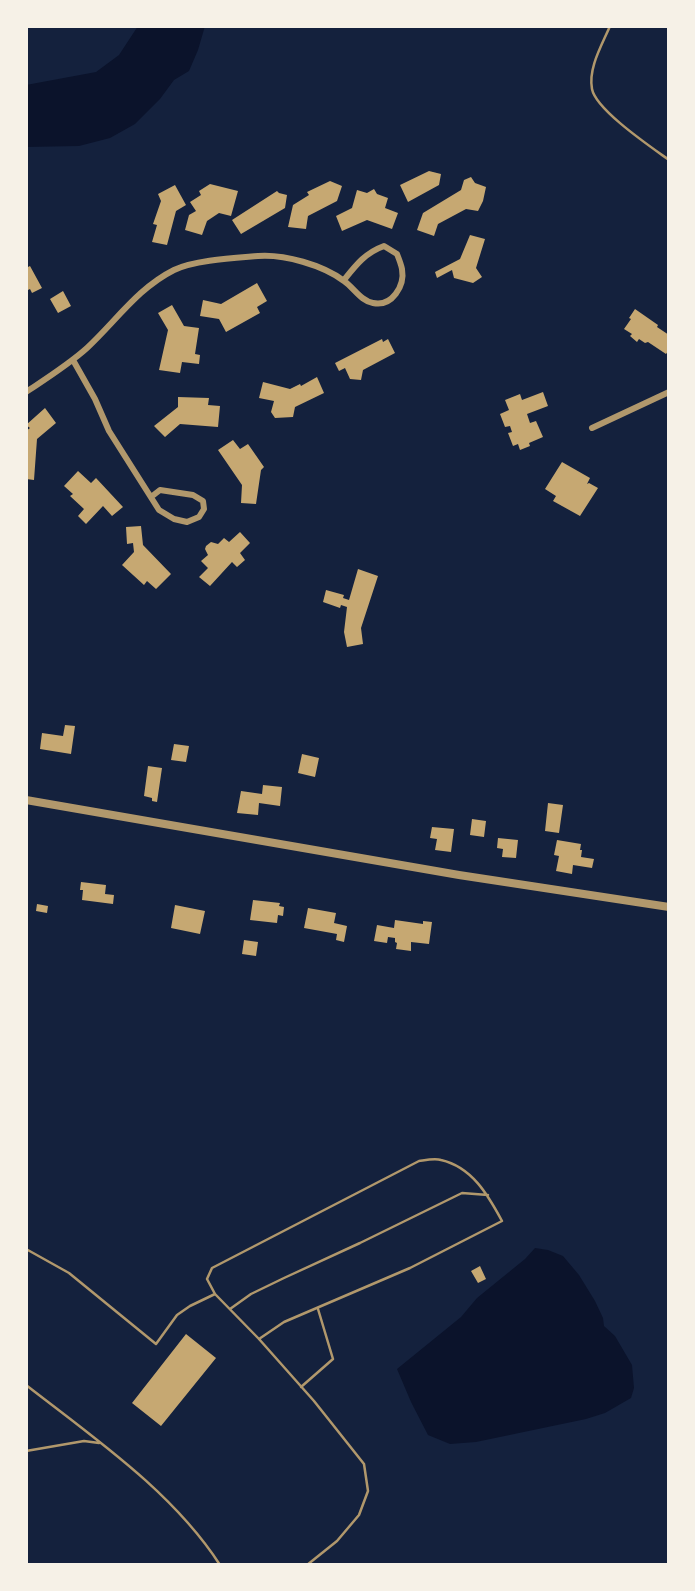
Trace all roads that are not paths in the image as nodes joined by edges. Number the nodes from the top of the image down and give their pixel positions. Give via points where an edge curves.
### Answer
1 (610, 26) edge
2 (669, 160) edge
3 (344, 280) junction
4 (73, 359) junction
5 (26, 392) edge
6 (669, 392) edge
7 (592, 428) dead end
8 (151, 497) junction
9 (26, 800) edge
10 (669, 907) edge
11 (488, 1195) junction
12 (26, 1249) edge
13 (215, 1294) junction
14 (318, 1307) junction
15 (230, 1310) junction
16 (259, 1339) junction
17 (26, 1385) edge
18 (301, 1387) junction
19 (99, 1443) junction
20 (26, 1451) edge
21 (220, 1565) edge
22 (307, 1565) edge

1 - 2 lane via 592,74 594,96
3 - 3 street via 371,303 384,304 395,297 403,271 397,254 384,246 373,250
3 - 4 street via 292,258 261,256 194,263 175,270 128,304
4 - 5 street
4 - 8 street via 109,431
6 - 7 street
8 - 8 street via 159,510 187,522 200,517 204,509 203,501 193,495 160,490
9 - 10 street
11 - 13 lane via 461,1168 440,1159 419,1161 212,1268 207,1279
11 - 14 lane via 502,1220 410,1268
11 - 15 lane via 463,1193 251,1294
12 - 13 lane via 69,1273 156,1344 177,1315
13 - 15 lane
14 - 16 lane
14 - 18 lane via 333,1359
15 - 16 lane
16 - 18 lane
17 - 19 lane
18 - 22 lane via 364,1464 368,1491 359,1515
19 - 20 lane via 84,1441
19 - 21 lane via 150,1483

